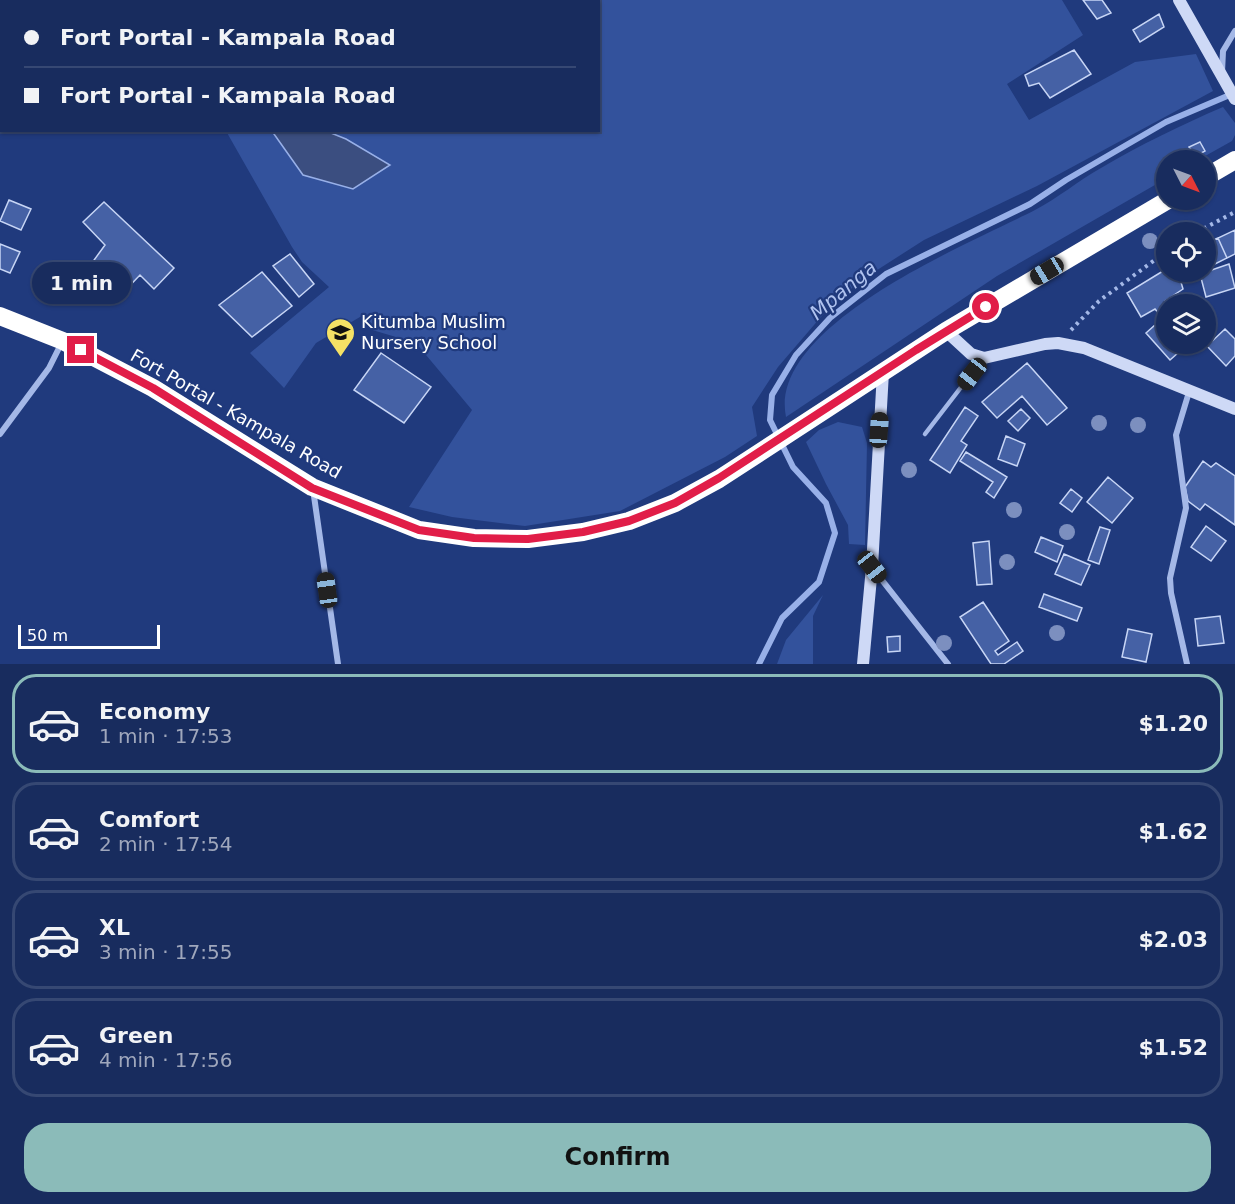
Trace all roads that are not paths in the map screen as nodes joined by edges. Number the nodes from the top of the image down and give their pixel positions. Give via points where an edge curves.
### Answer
1 (1179, 0) edge
2 (1235, 31) edge
3 (1221, 75) junction
4 (1235, 99) edge
5 (1235, 160) edge
6 (1216, 171) edge
7 (1156, 207) edge
8 (0, 316) edge
9 (946, 331) junction
10 (63, 341) junction
11 (984, 358) junction
12 (883, 372) junction
13 (1189, 392) junction
14 (1235, 409) edge
15 (0, 434) edge
16 (925, 434) dead end
17 (312, 488) junction
18 (872, 567) junction
19 (338, 664) edge
20 (863, 664) edge
21 (948, 664) edge
22 (1187, 664) edge

1 - 3 street
2 - 3 street via 1223,51
3 - 4 street
5 - 6 highway
7 - 9 highway
8 - 10 highway, Fort Portal - Kampala Road
9 - 11 street via 971,354
9 - 12 highway
10 - 15 street via 49,368
10 - 17 highway, Fort Portal - Kampala Road via 153,388
11 - 13 street via 1058,343 1106,356
11 - 16 lane
12 - 17 highway, Fort Portal - Kampala Road via 675,503 629,521 583,532 528,539 474,538 419,530
12 - 18 street
13 - 14 street
13 - 22 street via 1176,435 1186,508 1170,578
17 - 19 street
18 - 20 street
18 - 21 street

